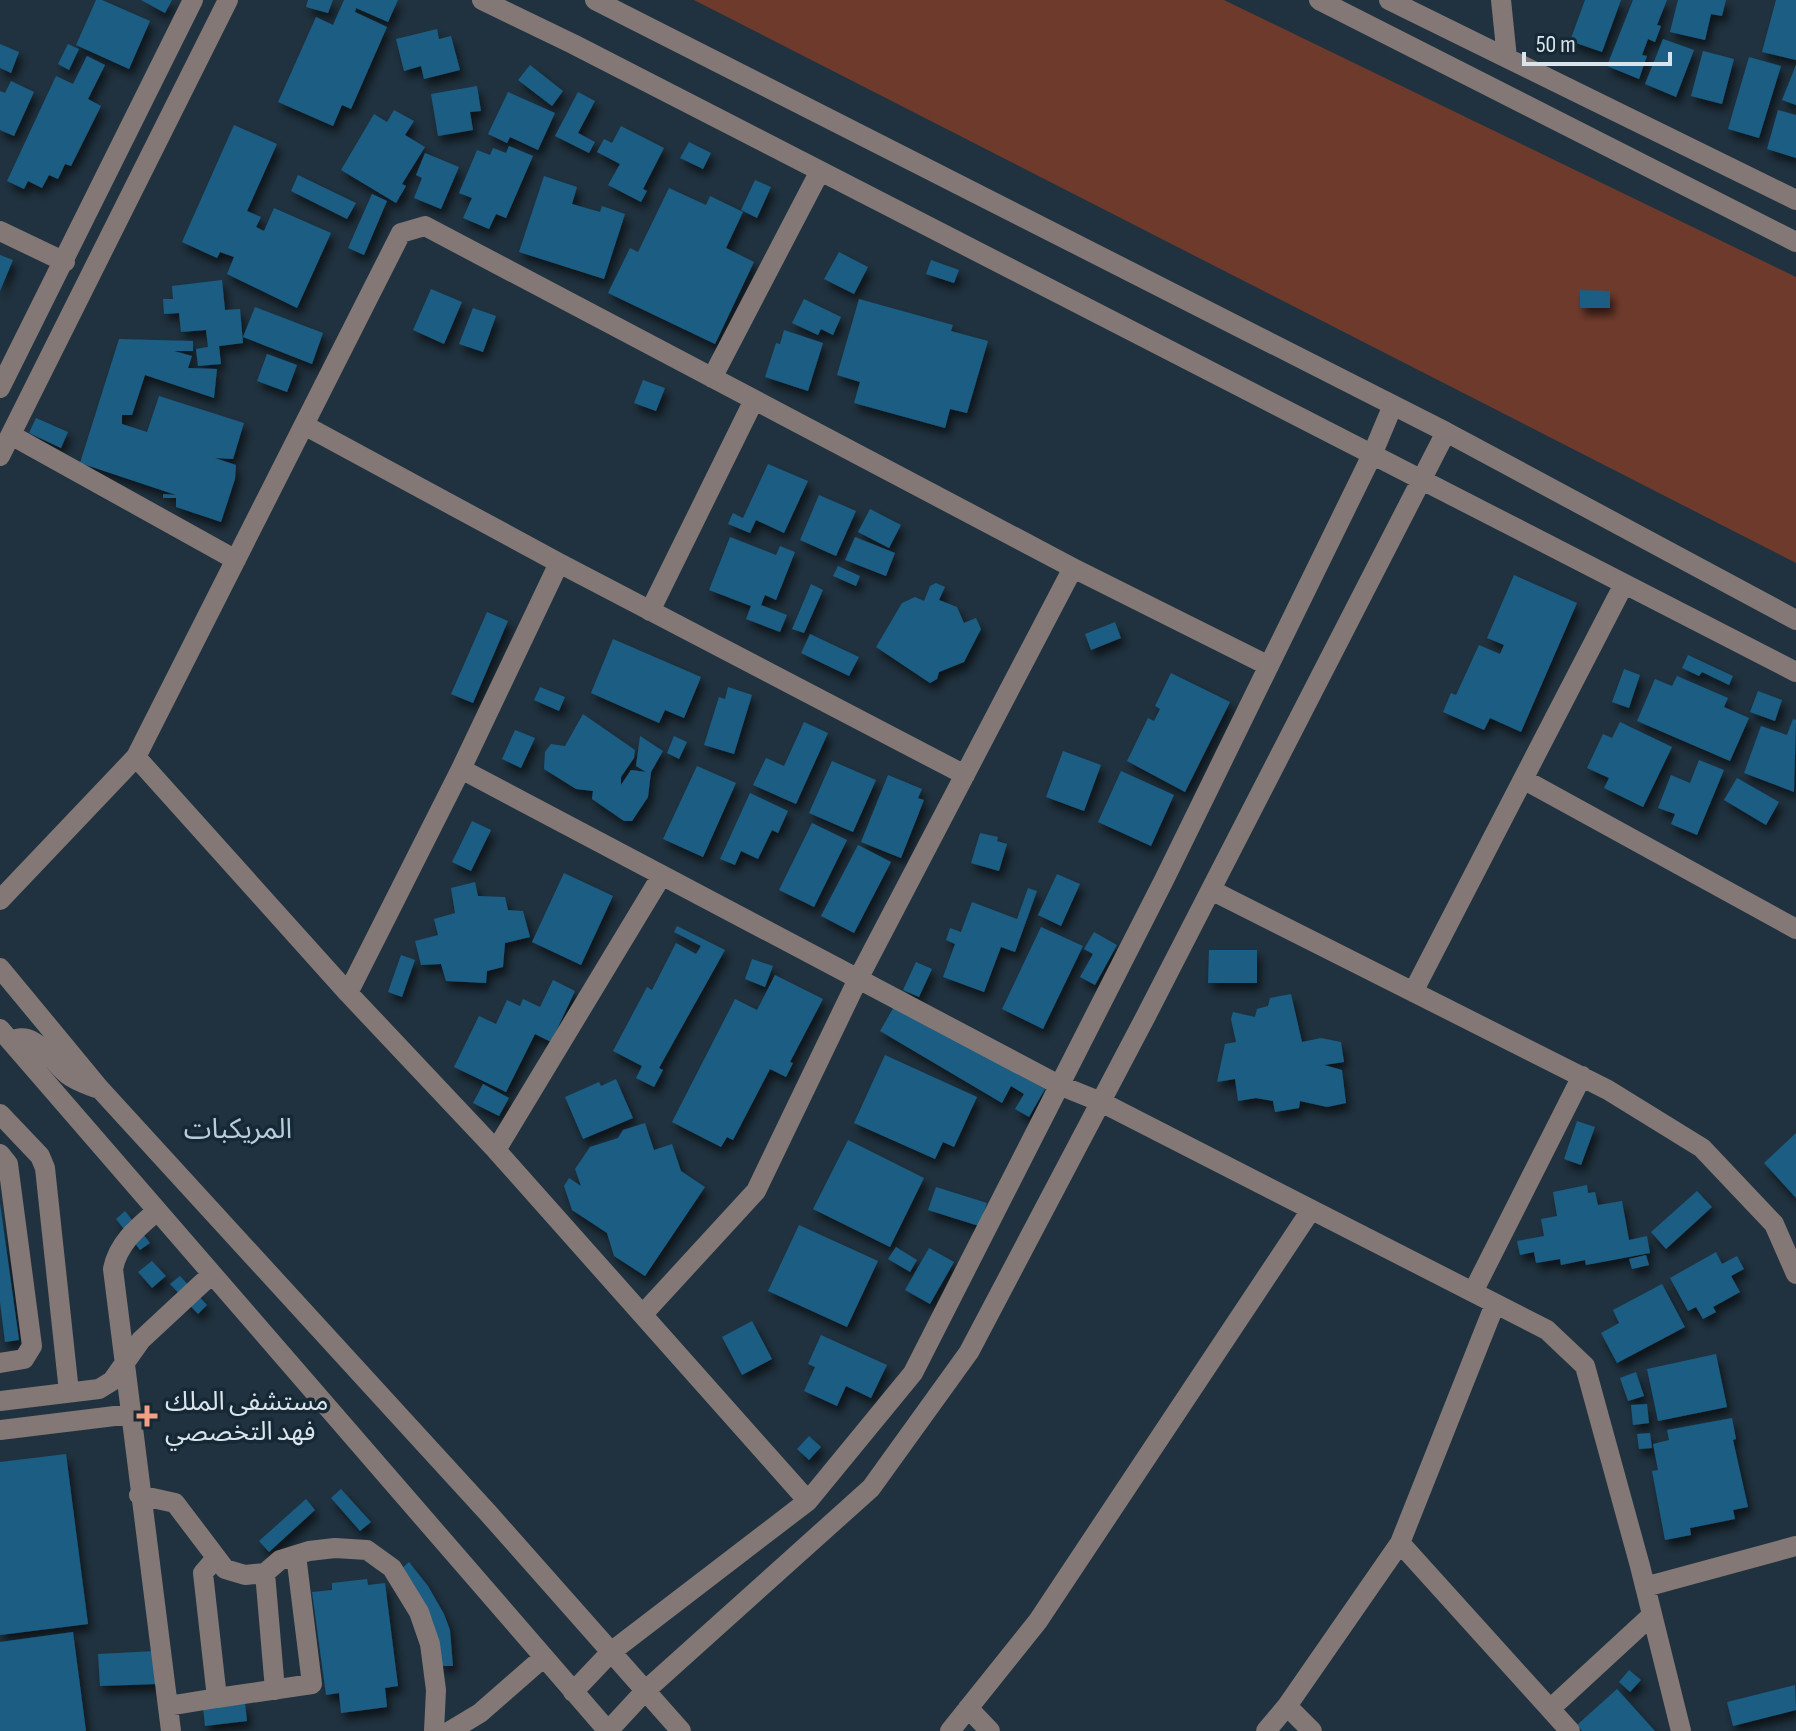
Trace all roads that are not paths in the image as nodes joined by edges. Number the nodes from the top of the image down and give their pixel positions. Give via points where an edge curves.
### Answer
1 (193, 0) edge
2 (228, 0) edge
3 (482, 0) edge
4 (595, 0) edge
5 (1319, 0) edge
6 (1389, 0) edge
7 (1501, 0) edge
8 (1507, 58) junction
9 (820, 171) junction
10 (1796, 200) edge
11 (0, 231) edge
12 (1796, 242) edge
13 (65, 262) junction
14 (712, 378) junction
15 (0, 388) edge
16 (754, 400) junction
17 (1393, 405) junction
18 (304, 425) junction
19 (1446, 432) junction
20 (11, 435) junction
21 (1372, 455) junction
22 (0, 456) edge
23 (1422, 480) junction
24 (236, 560) junction
25 (559, 563) junction
26 (1073, 568) junction
27 (1624, 584) junction
28 (650, 611) junction
29 (1796, 620) edge
30 (1269, 666) junction
31 (1796, 672) edge
32 (136, 757) junction
33 (461, 769) junction
34 (965, 775) junction
35 (1523, 779) junction
36 (662, 875) junction
37 (1211, 890) junction
38 (0, 900) edge
39 (1796, 929) edge
40 (0, 968) edge
41 (858, 979) junction
42 (1413, 992) junction
43 (348, 993) junction
44 (5, 1035) edge
45 (1582, 1076) junction
46 (1059, 1085) junction
47 (100, 1089) junction
48 (1101, 1102) junction
49 (0, 1114) edge
50 (496, 1150) junction
51 (0, 1154) edge
52 (1311, 1210) junction
53 (157, 1211) junction
54 (212, 1274) junction
55 (1796, 1274) edge
56 (1473, 1292) junction
57 (1495, 1304) junction
58 (643, 1314) junction
59 (0, 1363) edge
60 (126, 1365) junction
61 (69, 1392) junction
62 (0, 1401) edge
63 (131, 1414) junction
64 (0, 1430) edge
65 (139, 1495) junction
66 (808, 1501) junction
67 (1400, 1543) junction
68 (1796, 1546) edge
69 (296, 1555) junction
70 (216, 1558) junction
71 (265, 1573) junction
72 (1645, 1587) junction
73 (1652, 1615) junction
74 (611, 1652) junction
75 (544, 1657) junction
76 (275, 1690) junction
77 (645, 1691) junction
78 (573, 1692) junction
79 (217, 1698) junction
80 (168, 1706) junction
81 (1287, 1706) junction
82 (968, 1708) junction
83 (1550, 1709) junction
84 (171, 1731) edge
85 (434, 1731) edge
86 (450, 1731) edge
87 (608, 1731) edge
88 (681, 1731) edge
89 (950, 1731) edge
90 (990, 1731) edge
91 (1266, 1731) edge
92 (1312, 1731) edge
93 (1570, 1731) edge
94 (1681, 1731) edge

1 - 13 street
2 - 20 street
3 - 9 street
4 - 17 street
5 - 12 street
6 - 8 street
7 - 8 street
8 - 10 street
9 - 14 street
9 - 21 street
11 - 13 street
13 - 15 street
14 - 16 street
14 - 18 street via 425,226 401,233
16 - 26 street
16 - 28 street
17 - 19 street
17 - 21 street
18 - 24 street
18 - 25 street
19 - 23 street
19 - 29 street
20 - 22 street
20 - 24 street
21 - 23 street
21 - 30 street
23 - 27 street
23 - 37 street
24 - 32 street
25 - 28 street
25 - 33 street
26 - 30 street
26 - 34 street
27 - 31 street
27 - 35 street
28 - 34 street
30 - 46 street
32 - 38 street
32 - 43 street
33 - 36 street
33 - 43 street
34 - 41 street
35 - 39 street
35 - 42 street
36 - 41 street
36 - 50 street
37 - 42 street
37 - 48 street
40 - 47 street
41 - 46 street
41 - 58 street via 756,1191
42 - 45 street
43 - 50 street
44 - 47 street via 32,1040 70,1076
44 - 53 street
45 - 55 street via 1702,1148 1774,1224
45 - 56 street
46 - 48 street
46 - 66 street via 913,1373
47 - 74 street
48 - 52 street
48 - 77 street via 969,1352 871,1488
49 - 61 street via 45,1168
50 - 58 street
51 - 59 street via 8,1164 32,1346 24,1359
52 - 56 street
52 - 82 street via 1038,1621
53 - 54 street
53 - 60 street via 116,1254 113,1269
54 - 60 street via 141,1340
54 - 75 street
56 - 57 street
57 - 67 street
57 - 72 street via 1547,1330 1585,1366
58 - 66 street
60 - 61 street via 99,1389
60 - 63 street
61 - 62 street
63 - 64 street
63 - 65 street
65 - 70 street via 175,1503
65 - 80 street
66 - 74 street
67 - 81 street
67 - 83 street
68 - 72 street
69 - 71 street
69 - 76 street via 312,1684
69 - 85 street via 335,1548 367,1550 392,1568 419,1612 430,1644
70 - 71 street via 225,1569
70 - 79 street via 203,1573
71 - 76 street
72 - 73 street
73 - 83 street
73 - 94 street
74 - 77 street
74 - 78 street
75 - 78 street
75 - 86 street via 480,1713
76 - 79 street
77 - 87 street
77 - 88 street
78 - 87 street
79 - 80 street
80 - 84 street
81 - 91 street
81 - 92 street
82 - 89 street
82 - 90 street
83 - 93 street

